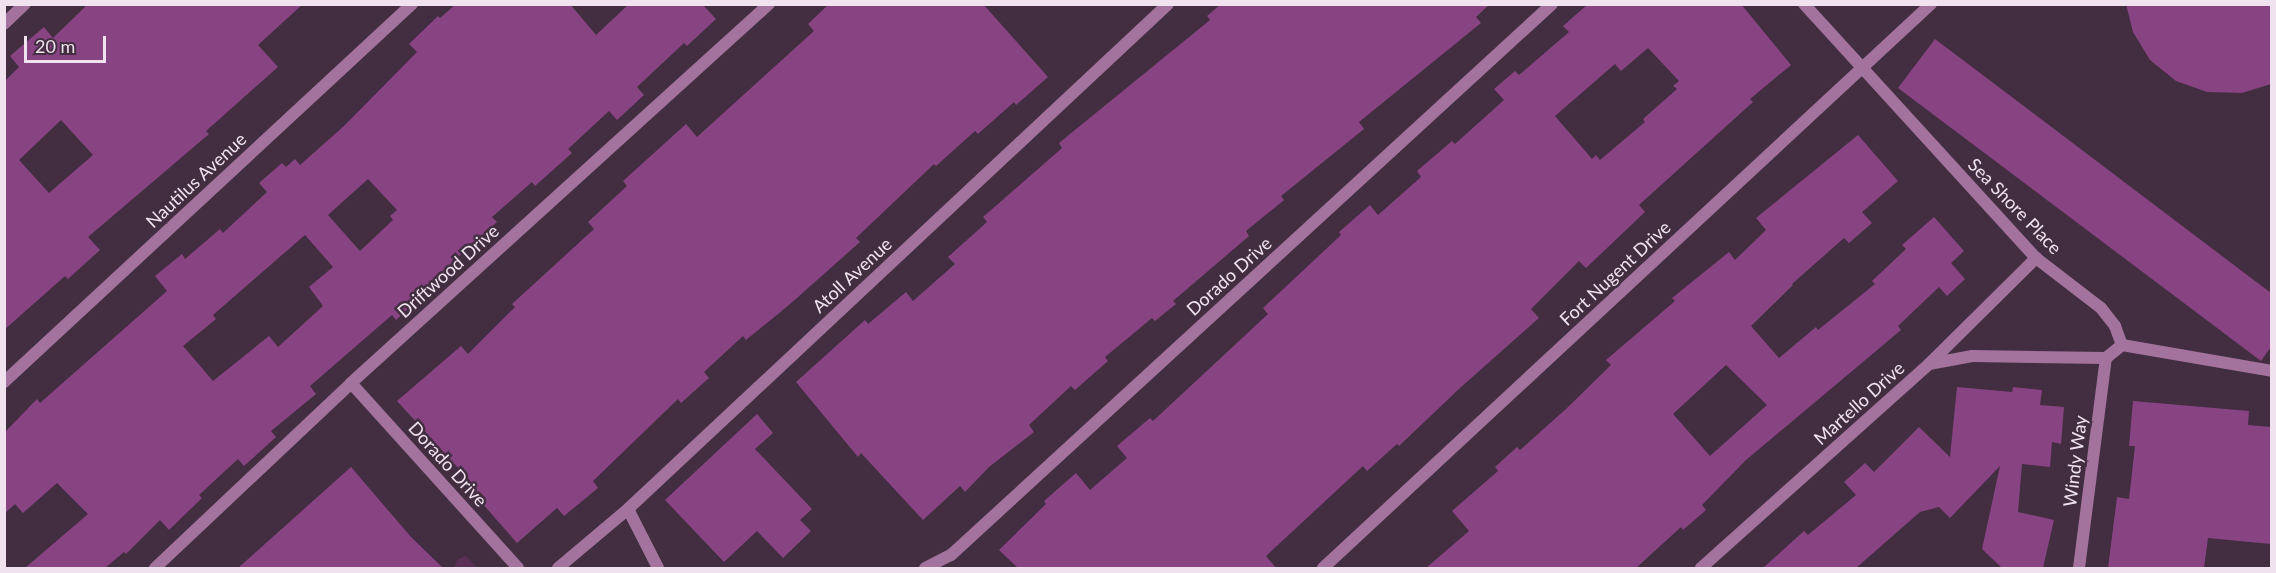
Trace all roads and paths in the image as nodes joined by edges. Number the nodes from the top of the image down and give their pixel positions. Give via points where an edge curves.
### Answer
1 (25, 4) edge
2 (412, 4) edge
3 (769, 4) edge
4 (1168, 4) edge
5 (1552, 4) edge
6 (1804, 4) edge
7 (1931, 4) edge
8 (4, 24) edge
9 (1862, 69) junction
10 (2036, 258) junction
11 (2122, 345) junction
12 (2106, 358) junction
13 (1929, 364) junction
14 (2271, 371) edge
15 (4, 382) edge
16 (351, 383) junction
17 (628, 509) junction
18 (154, 568) edge
19 (518, 568) edge
20 (558, 568) edge
21 (658, 568) edge
22 (925, 568) edge
23 (1323, 568) edge
24 (1701, 568) edge
25 (2079, 568) edge

1 - 8 street
2 - 15 street, Nautilus Avenue
3 - 16 street, Driftwood Drive
4 - 17 street, Atoll Avenue
5 - 22 street, Dorado Drive via 951,555
6 - 9 street, Sea Shore Place
7 - 9 street, Fort Nugent Drive
9 - 10 street, Sea Shore Place
9 - 23 street, Fort Nugent Drive
10 - 11 street, Sea Shore Place via 2101,308 2115,326
10 - 13 street, Martello Drive
11 - 12 street
11 - 14 street
12 - 13 street via 1972,356
12 - 25 street, Windy Way
13 - 24 street, Martello Drive
16 - 18 street, Driftwood Drive
16 - 19 street, Dorado Drive
17 - 20 street, Atoll Avenue
17 - 21 street

